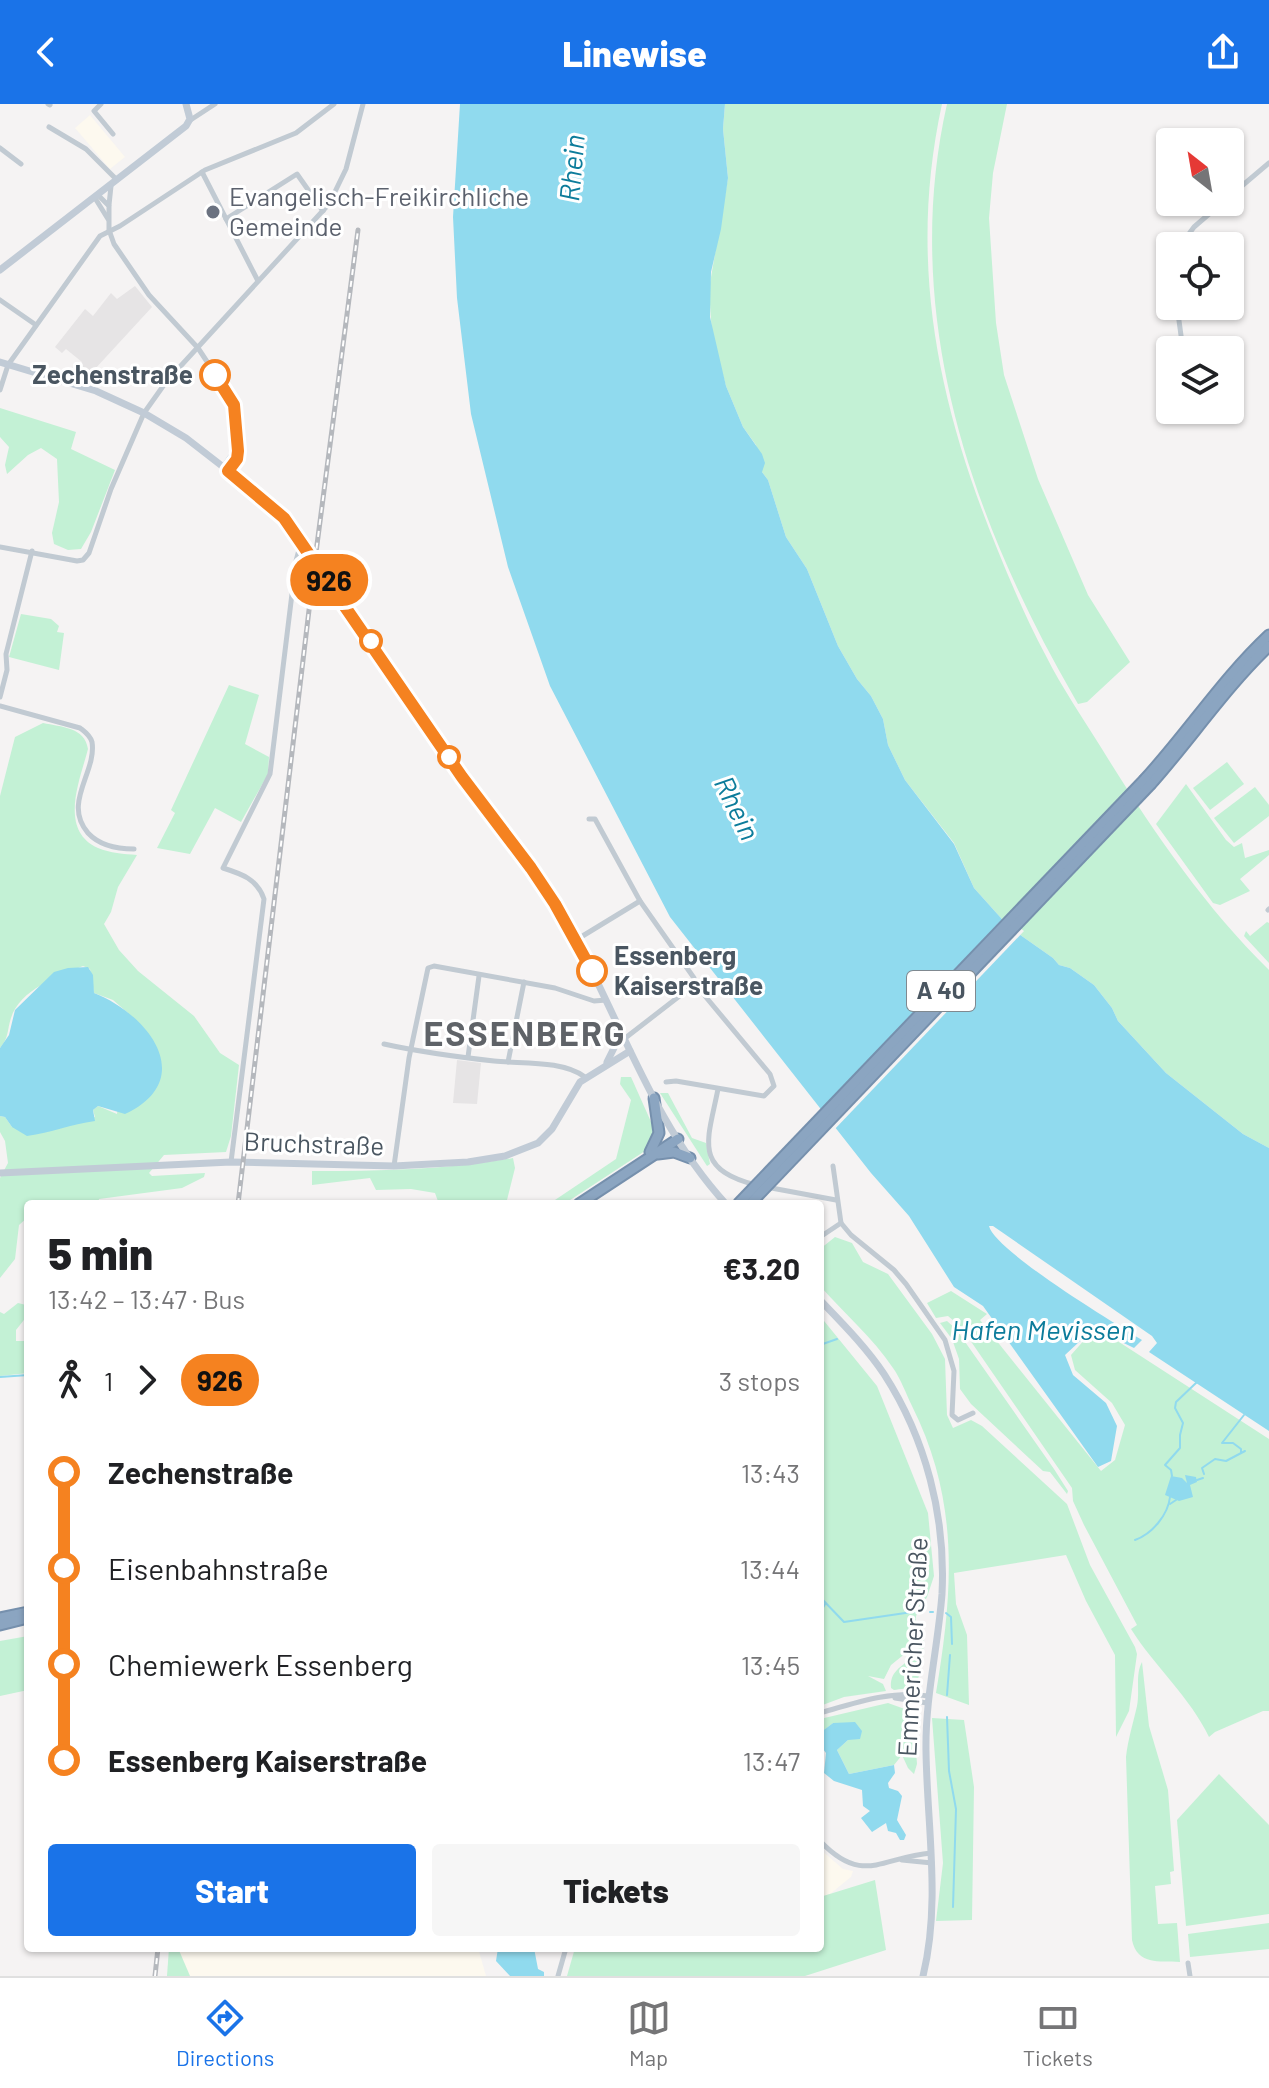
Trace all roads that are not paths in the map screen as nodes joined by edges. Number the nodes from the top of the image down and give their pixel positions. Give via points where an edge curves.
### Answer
1 (101, 104) edge
2 (186, 104) edge
3 (215, 104) edge
4 (334, 104) edge
5 (363, 104) edge
6 (189, 121) junction
7 (49, 127) dead end
8 (113, 134) dead end
9 (0, 148) edge
10 (1269, 163) edge
11 (21, 164) dead end
12 (202, 172) junction
13 (114, 183) junction
14 (1244, 184) edge
15 (96, 197) junction
16 (109, 206) junction
17 (323, 211) junction
18 (1207, 216) edge
19 (226, 219) junction
20 (108, 220) junction
21 (109, 230) junction
22 (1190, 232) edge
23 (0, 270) edge
24 (258, 281) junction
25 (0, 300) edge
26 (36, 325) junction
27 (198, 348) junction
28 (4, 364) edge
29 (0, 390) edge
30 (144, 413) junction
31 (237, 445) junction
32 (237, 459) junction
33 (226, 469) junction
34 (238, 478) junction
35 (304, 545) junction
36 (0, 547) edge
37 (32, 551) junction
38 (1269, 635) edge
39 (1269, 646) edge
40 (0, 697) edge
41 (0, 706) edge
42 (1148, 781) junction
43 (589, 819) dead end
44 (134, 849) dead end
45 (640, 901) junction
46 (576, 940) junction
47 (479, 976) junction
48 (524, 982) junction
49 (695, 984) junction
50 (606, 1000) junction
51 (616, 1023) junction
52 (624, 1039) junction
53 (384, 1044) dead end
54 (410, 1050) junction
55 (630, 1051) junction
56 (468, 1057) junction
57 (508, 1062) junction
58 (606, 1064) junction
59 (587, 1076) junction
60 (666, 1082) dead end
61 (718, 1089) junction
62 (654, 1098) junction
63 (676, 1137) junction
64 (652, 1153) junction
65 (690, 1158) junction
66 (231, 1162) junction
67 (394, 1166) junction
68 (833, 1166) dead end
69 (0, 1173) edge
70 (585, 1200) edge
71 (723, 1200) edge
72 (742, 1200) edge
73 (754, 1200) edge
74 (836, 1200) junction
75 (841, 1223) junction
76 (824, 1234) edge
77 (824, 1305) edge
78 (973, 1413) dead end
79 (24, 1613) edge
80 (0, 1618) edge
81 (24, 1619) edge
82 (0, 1625) edge
83 (928, 1700) junction
84 (824, 1712) edge
85 (824, 1844) edge
86 (931, 1853) junction
87 (901, 1860) junction
88 (932, 1863) junction
89 (565, 1952) edge
90 (1188, 1963) dead end
91 (558, 1976) edge
92 (923, 1976) edge
93 (1190, 1976) edge

1 - 8 street via 94,111
2 - 6 main road
3 - 6 street
4 - 12 street via 296,133
5 - 17 street via 346,169
6 - 13 main road
7 - 13 street via 86,149
9 - 11 street
10 - 14 street
12 - 19 street
12 - 21 street
13 - 15 main road
13 - 16 street
15 - 16 street
15 - 20 street
15 - 23 main road
16 - 20 street
17 - 19 street via 297,174
17 - 24 street
18 - 22 street
19 - 24 street
20 - 21 street
21 - 26 street
21 - 27 street via 144,289
24 - 27 street
25 - 26 street
26 - 28 street
27 - 30 street
27 - 31 street via 231,398
28 - 29 street
28 - 30 main road via 96,391
30 - 33 main road
30 - 37 street via 89,553 77,561
31 - 32 street
31 - 33 street
32 - 33 street
32 - 34 street
33 - 34 main road
34 - 35 main road via 274,507
35 - 46 main road
35 - 66 street via 296,561 270,774 223,868 254,882 264,899
36 - 37 street
37 - 40 street
38 - 42 highway, A 40
39 - 42 highway, A 40
41 - 44 street via 80,728 88,735 91,751 79,816 96,840
42 - 72 highway, A 40, bridge
42 - 73 highway, A 40, bridge
43 - 45 street via 595,819
45 - 46 street
45 - 49 street
46 - 50 main road
47 - 48 street
47 - 54 street via 428,968
47 - 56 street
48 - 50 street
48 - 57 street
49 - 52 street
49 - 61 street via 770,1074 774,1086 768,1095
50 - 51 main road
51 - 52 main road
51 - 58 main road via 617,1042
52 - 55 main road
53 - 54 street
54 - 56 street
54 - 67 street
55 - 58 main road
55 - 62 main road
56 - 57 street
57 - 59 street
58 - 59 main road
59 - 67 main road, Bruchstraße via 552,1129 531,1147 468,1162
60 - 61 street
61 - 74 street via 708,1146 724,1173
62 - 63 main road
62 - 64 highway via 659,1133
63 - 64 highway
63 - 65 main road
64 - 65 highway
64 - 70 highway
65 - 71 main road
66 - 67 main road, Bruchstraße
66 - 69 main road, Bruchstraße
68 - 74 street
74 - 75 street
75 - 76 street
75 - 78 street via 894,1270 939,1331 953,1361 954,1418
77 - 83 main road, Emmericher Straße via 883,1372 927,1467 943,1563
79 - 80 highway
81 - 82 highway
83 - 84 street via 890,1697
83 - 86 main road, Emmericher Straße
85 - 87 street via 858,1866
86 - 87 street
86 - 88 main road, Emmericher Straße
87 - 88 street
88 - 92 main road, Emmericher Straße
89 - 91 street
90 - 93 street

